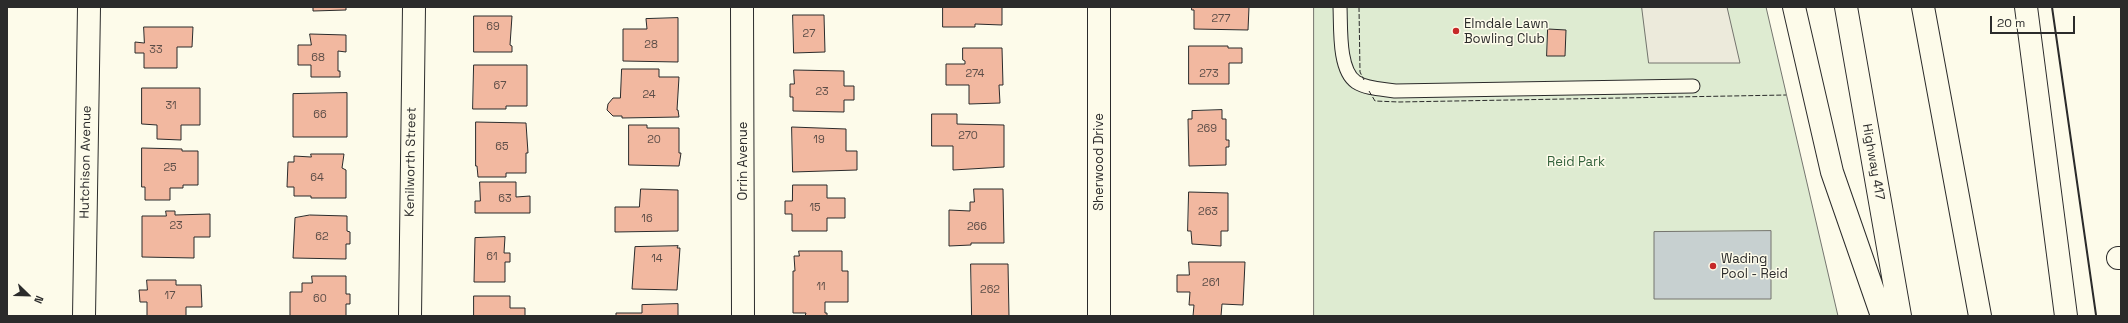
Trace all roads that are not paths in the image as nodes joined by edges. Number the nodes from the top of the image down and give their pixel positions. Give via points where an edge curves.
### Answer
1 (89, 7) edge
2 (414, 7) edge
3 (742, 7) edge
4 (1099, 7) edge
5 (1340, 7) edge
6 (1794, 7) edge
7 (1846, 7) edge
8 (1923, 7) edge
9 (2026, 7) edge
10 (1693, 86) dead end
11 (84, 316) edge
12 (410, 316) edge
13 (743, 316) edge
14 (1099, 316) edge
15 (1882, 316) edge
16 (1900, 316) edge
17 (1980, 316) edge
18 (2066, 316) edge

1 - 11 main road, Hutchison Avenue
2 - 12 main road, Kenilworth Street
3 - 13 main road, Orrin Avenue
4 - 14 main road, Sherwood Drive
5 - 10 lane via 1345,67 1355,81 1367,86 1395,91
6 - 15 main road via 1832,172
7 - 16 main road, Highway 417
8 - 17 main road
9 - 18 main road

